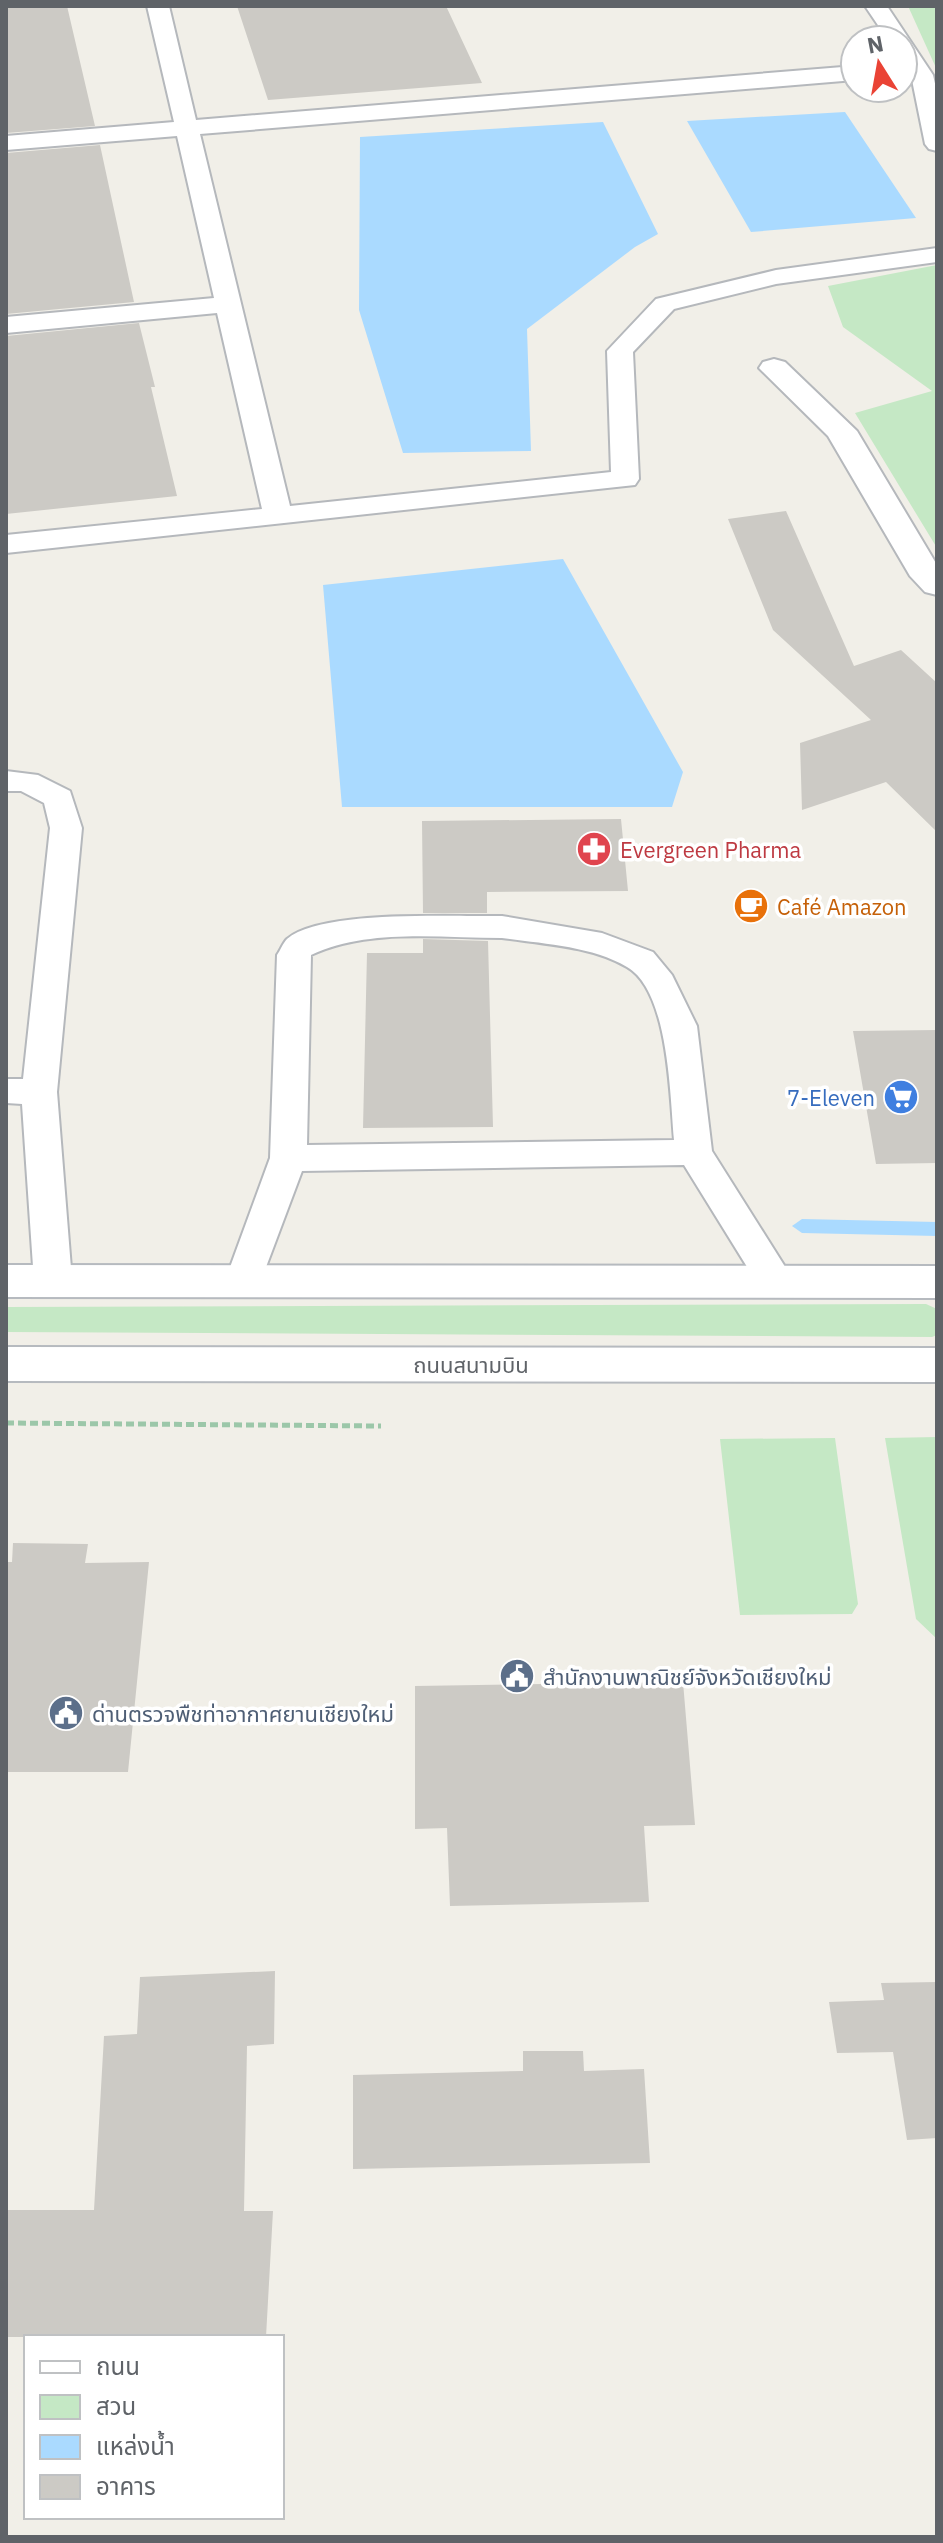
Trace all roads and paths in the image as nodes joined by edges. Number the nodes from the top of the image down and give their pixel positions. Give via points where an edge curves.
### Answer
1 (158, 6) edge
2 (876, 6) edge
3 (888, 24) edge
4 (839, 74) edge
5 (919, 74) edge
6 (186, 127) junction
7 (6, 143) edge
8 (937, 144) edge
9 (937, 255) edge
10 (228, 304) junction
11 (6, 325) edge
12 (774, 368) dead end
13 (278, 516) junction
14 (6, 544) edge
15 (937, 585) edge
16 (6, 781) edge
17 (23, 1092) edge
18 (694, 1152) junction
19 (288, 1158) junction
20 (6, 1281) edge
21 (53, 1281) junction
22 (244, 1281) junction
23 (775, 1281) junction
24 (937, 1282) edge
25 (6, 1364) edge
26 (937, 1365) edge
27 (6, 1423) edge
28 (381, 1426) dead end

1 - 6 lane
2 - 3 lane
4 - 6 lane
5 - 8 lane
6 - 7 lane
6 - 10 lane
9 - 13 lane via 776,277 665,304 620,351 625,479
10 - 11 lane
10 - 13 lane
12 - 15 main road via 841,431
13 - 14 lane
16 - 17 lane via 27,782 59,798 66,828
17 - 21 lane
18 - 19 lane
18 - 19 lane via 680,1026 660,983 641,960 590,941 502,927 379,928 323,936 294,955
18 - 23 lane
19 - 22 lane
20 - 21 main road
21 - 22 main road
22 - 23 main road
23 - 24 main road
25 - 26 main road, ถนนสนามบิน
27 - 28 path

